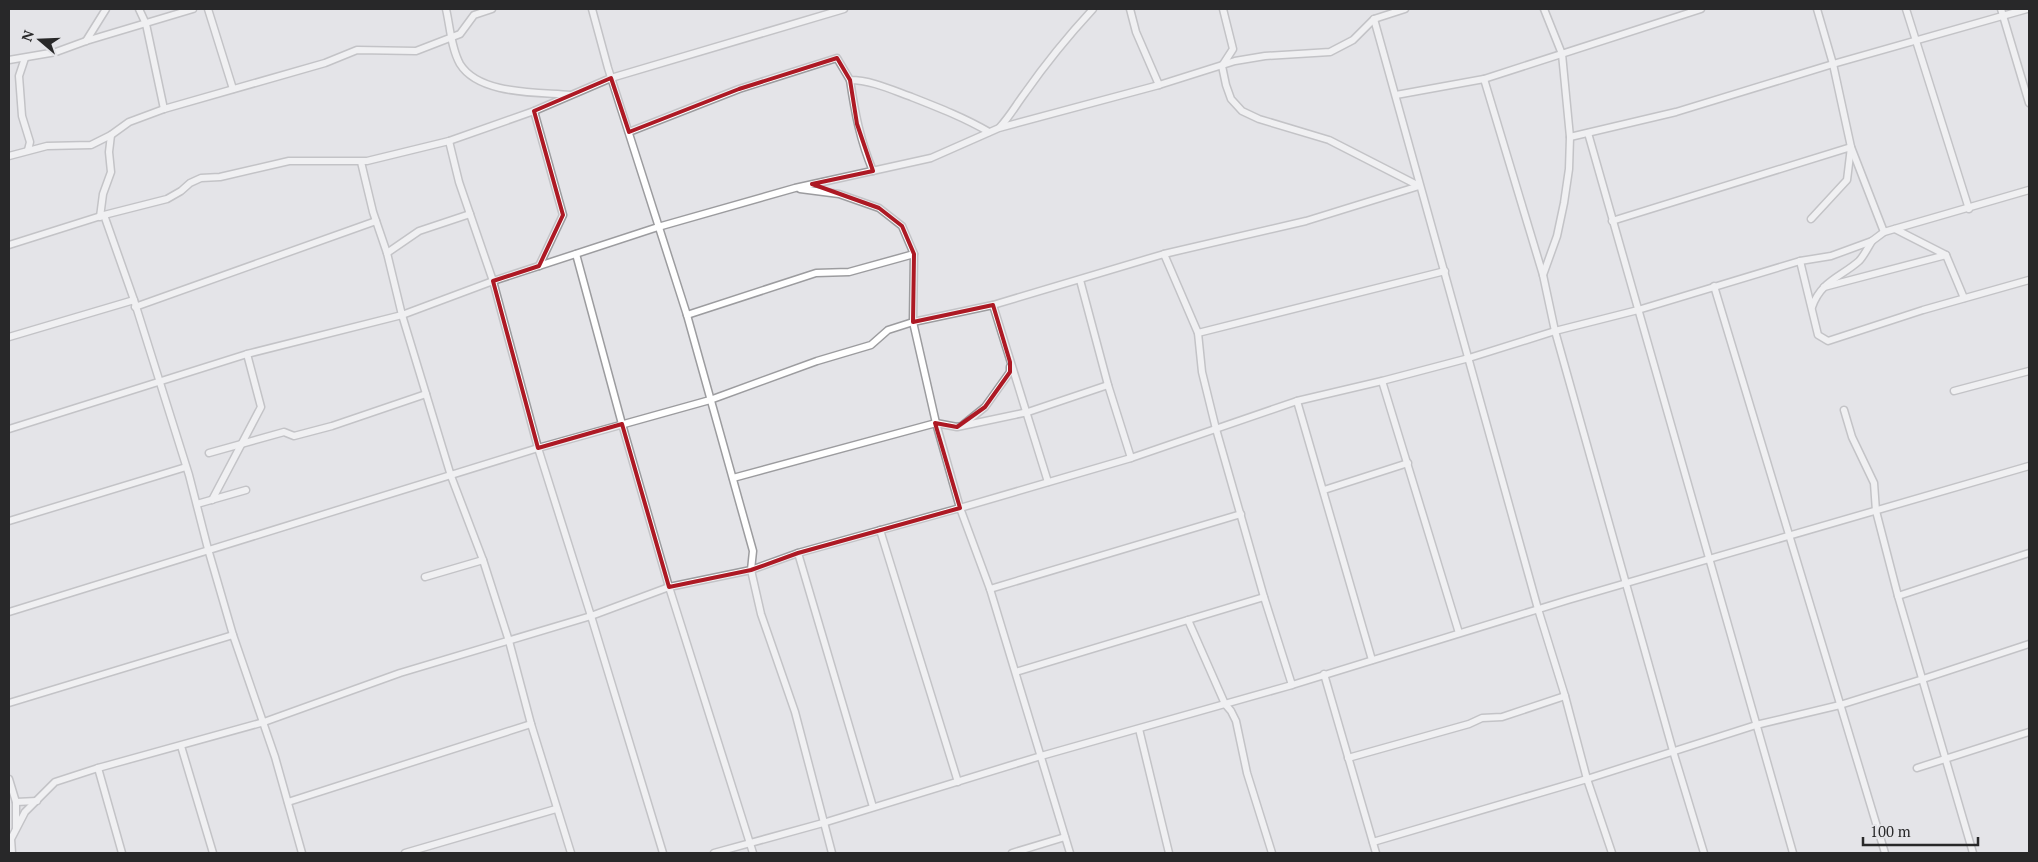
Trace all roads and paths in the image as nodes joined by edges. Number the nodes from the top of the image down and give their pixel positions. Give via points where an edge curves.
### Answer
1 (106, 9) edge
2 (139, 9) edge
3 (193, 9) edge
4 (208, 9) edge
5 (446, 9) edge
6 (492, 9) edge
7 (592, 9) edge
8 (844, 9) edge
9 (1094, 9) edge
10 (1130, 9) edge
11 (1223, 9) edge
12 (1406, 9) edge
13 (1544, 9) edge
14 (1701, 9) edge
15 (1818, 9) edge
16 (1906, 9) edge
17 (2027, 9) edge
18 (2002, 12) edge
19 (1374, 18) junction
20 (146, 24) junction
21 (452, 38) junction
22 (86, 41) junction
23 (1915, 41) junction
24 (1562, 54) junction
25 (25, 58) junction
26 (9, 60) edge
27 (1833, 64) junction
28 (1222, 66) junction
29 (611, 78) junction
30 (1484, 79) junction
31 (850, 80) junction
32 (1159, 85) junction
33 (232, 89) junction
34 (574, 95) junction
35 (1396, 95) junction
36 (2029, 103) edge
37 (164, 109) junction
38 (534, 112) junction
39 (999, 128) junction
40 (629, 132) junction
41 (989, 132) junction
42 (1588, 133) junction
43 (111, 135) junction
44 (1570, 137) junction
45 (449, 141) junction
46 (1851, 147) junction
47 (28, 150) junction
48 (9, 156) edge
49 (361, 162) junction
50 (873, 170) junction
51 (1419, 186) junction
52 (795, 188) junction
53 (2029, 190) edge
54 (1969, 209) junction
55 (470, 214) junction
56 (102, 216) junction
57 (1811, 219) dead end
58 (376, 221) junction
59 (1612, 221) junction
60 (658, 228) junction
61 (1895, 229) junction
62 (1884, 232) junction
63 (1872, 241) junction
64 (9, 245) edge
65 (387, 253) junction
66 (576, 254) junction
67 (914, 254) junction
68 (1164, 254) junction
69 (1946, 255) junction
70 (1800, 261) junction
71 (539, 266) junction
72 (1445, 271) junction
73 (1543, 275) junction
74 (1080, 280) junction
75 (2029, 280) edge
76 (493, 281) junction
77 (1714, 286) junction
78 (1824, 288) junction
79 (1964, 298) junction
80 (134, 300) junction
81 (993, 306) junction
82 (135, 307) junction
83 (1812, 307) junction
84 (1638, 310) junction
85 (402, 315) junction
86 (687, 315) junction
87 (913, 322) junction
88 (1555, 331) junction
89 (1198, 333) junction
90 (9, 337) edge
91 (247, 354) junction
92 (1469, 358) junction
93 (1010, 362) junction
94 (2029, 371) edge
95 (158, 381) junction
96 (1382, 382) junction
97 (1108, 385) junction
98 (1954, 391) dead end
99 (426, 394) junction
100 (710, 400) junction
101 (1297, 401) junction
102 (1844, 410) dead end
103 (1028, 412) junction
104 (936, 423) junction
105 (622, 424) junction
106 (963, 424) junction
107 (9, 429) edge
108 (1216, 429) junction
109 (242, 444) junction
110 (538, 448) junction
111 (209, 453) dead end
112 (1132, 458) junction
113 (1408, 463) junction
114 (186, 466) junction
115 (2029, 466) edge
116 (451, 476) junction
117 (733, 478) junction
118 (1048, 482) junction
119 (246, 490) dead end
120 (1324, 490) junction
121 (212, 500) junction
122 (197, 504) junction
123 (960, 508) junction
124 (1876, 511) junction
125 (1241, 514) junction
126 (9, 521) edge
127 (880, 530) junction
128 (1790, 535) junction
129 (208, 549) junction
130 (798, 553) junction
131 (2029, 553) edge
132 (1709, 558) junction
133 (483, 560) junction
134 (751, 570) junction
135 (425, 577) dead end
136 (1627, 584) junction
137 (669, 587) junction
138 (990, 589) junction
139 (1898, 596) junction
140 (1264, 597) junction
141 (1538, 609) junction
142 (9, 612) edge
143 (591, 616) junction
144 (1188, 620) junction
145 (1459, 633) junction
146 (233, 635) junction
147 (509, 641) junction
148 (2029, 644) edge
149 (1372, 660) junction
150 (1016, 672) junction
151 (1324, 674) junction
152 (1923, 680) junction
153 (1292, 685) junction
154 (1566, 696) junction
155 (9, 703) edge
156 (1225, 704) junction
157 (1840, 705) junction
158 (264, 722) junction
159 (531, 724) junction
160 (1756, 725) junction
161 (1138, 729) junction
162 (2029, 732) edge
163 (181, 746) junction
164 (1673, 751) junction
165 (1041, 756) junction
166 (1348, 758) junction
167 (1946, 759) junction
168 (98, 768) junction
169 (1917, 768) dead end
170 (9, 779) edge
171 (1587, 779) junction
172 (958, 782) junction
173 (37, 801) junction
174 (16, 802) junction
175 (288, 802) junction
176 (873, 808) junction
177 (556, 809) junction
178 (823, 824) junction
179 (16, 829) junction
180 (1065, 838) junction
181 (1373, 842) junction
182 (750, 843) junction
183 (12, 853) edge
184 (122, 853) edge
185 (213, 853) edge
186 (302, 853) edge
187 (405, 853) edge
188 (571, 853) edge
189 (663, 853) edge
190 (714, 853) edge
191 (753, 853) edge
192 (832, 853) edge
193 (1012, 853) edge
194 (1070, 853) edge
195 (1169, 853) edge
196 (1272, 853) edge
197 (1376, 853) edge
198 (1612, 853) edge
199 (1704, 853) edge
200 (1793, 853) edge
201 (1885, 853) edge
202 (1974, 853) edge

1 - 22 street
2 - 20 street
3 - 20 street
4 - 33 street
5 - 21 street
6 - 21 street via 474,16 460,34
7 - 29 street
8 - 29 street
9 - 39 street via 1068,36
10 - 32 street via 1136,32
11 - 28 street via 1233,49
12 - 19 street
13 - 24 street
14 - 24 street
15 - 27 street
16 - 23 street
17 - 18 street
18 - 23 street
18 - 36 street
19 - 28 street via 1353,40 1330,52 1265,56
19 - 35 street
20 - 22 street
20 - 37 street
21 - 33 street via 416,50 357,50 325,63
21 - 34 street via 460,64 471,77 486,85
22 - 25 street via 56,52
23 - 27 street
23 - 54 street
24 - 30 street
24 - 44 street
25 - 26 street
25 - 47 street via 19,76 22,116 30,142
27 - 42 street via 1676,112
27 - 46 street
28 - 32 street
28 - 51 street via 1231,99 1242,110 1259,119 1329,140
29 - 34 street
29 - 40 street
30 - 35 street
30 - 73 street
31 - 40 street via 838,58 738,89
31 - 41 street via 863,80 894,90 954,113
31 - 50 street via 857,124
32 - 39 street
33 - 37 street
34 - 38 street
35 - 51 street
37 - 43 street via 129,122
38 - 45 street
38 - 71 street via 563,215
39 - 41 street
40 - 60 street
41 - 50 street via 931,158
42 - 44 street
42 - 59 street
43 - 47 street via 91,145
43 - 56 street via 111,172 103,194
44 - 73 street via 1564,203 1557,236
45 - 49 street
45 - 55 street
46 - 57 street via 1847,180
46 - 59 street
46 - 62 street
47 - 48 street
49 - 56 street via 289,161 220,177 200,178 166,200
49 - 58 street
50 - 52 street
51 - 68 street via 1306,221
51 - 72 street
52 - 60 street
52 - 67 street via 838,194 879,208 902,226
53 - 54 street
54 - 61 street
55 - 65 street via 419,231
55 - 76 street
56 - 64 street
56 - 80 street
58 - 65 street
58 - 82 street
59 - 84 street
60 - 66 street
60 - 86 street
61 - 62 street
61 - 69 street
62 - 63 street
63 - 70 street via 1831,256
63 - 78 street via 1860,260 1832,278
65 - 85 street
66 - 71 street
66 - 105 street
67 - 86 street via 849,272 816,273
67 - 87 street
68 - 74 street
68 - 89 street
69 - 78 street
69 - 79 street
70 - 77 street
70 - 83 street
71 - 76 street
72 - 89 street
72 - 92 street
73 - 88 street
74 - 81 street
74 - 97 street
75 - 79 street
76 - 85 street
76 - 110 street
77 - 84 street
77 - 128 street
78 - 83 street
79 - 83 street via 1828,341 1818,335
80 - 82 street
80 - 90 street
81 - 87 street
81 - 93 street
82 - 95 street
84 - 88 street
84 - 132 street
85 - 91 street
85 - 99 street
86 - 100 street
87 - 100 street via 888,330 871,345
87 - 104 street
88 - 92 street
88 - 136 street
89 - 108 street via 1202,372
91 - 95 street
91 - 109 street via 261,407
92 - 96 street
92 - 141 street
93 - 103 street
93 - 106 street via 1010,372 985,407
94 - 98 street
95 - 107 street
95 - 114 street
96 - 101 street
96 - 113 street
97 - 103 street
97 - 112 street
99 - 109 street via 332,426 294,436 284,432
99 - 116 street
100 - 105 street
100 - 117 street
101 - 108 street
101 - 120 street
102 - 124 street via 1852,437 1874,483
103 - 106 street
103 - 118 street
104 - 106 street via 957,427
104 - 117 street
104 - 123 street
105 - 110 street
105 - 137 street
108 - 112 street
108 - 125 street
109 - 111 street
109 - 121 street
110 - 116 street
110 - 143 street
112 - 118 street
113 - 120 street
113 - 145 street
114 - 122 street
114 - 126 street
115 - 124 street
116 - 129 street
116 - 133 street
117 - 134 street via 753,551
118 - 123 street
119 - 121 street
120 - 149 street
121 - 122 street
122 - 129 street
123 - 127 street
123 - 138 street
124 - 128 street
124 - 139 street
125 - 138 street
125 - 140 street
127 - 130 street
127 - 172 street
128 - 132 street
128 - 157 street
129 - 142 street
129 - 146 street
130 - 134 street
130 - 176 street
131 - 139 street
132 - 136 street
132 - 160 street
133 - 135 street
133 - 147 street
134 - 137 street
134 - 178 street via 761,614 795,712
136 - 141 street
136 - 164 street
137 - 143 street
137 - 182 street
138 - 150 street
139 - 152 street
140 - 144 street
140 - 153 street
141 - 145 street
141 - 154 street
143 - 147 street
143 - 189 street
144 - 150 street
144 - 156 street
145 - 149 street
146 - 155 street
146 - 158 street
147 - 158 street via 400,673
147 - 159 street
148 - 152 street
149 - 151 street
150 - 165 street
151 - 153 street
151 - 166 street
152 - 157 street
152 - 167 street
153 - 156 street
154 - 166 street via 1502,718 1482,718
154 - 171 street
156 - 161 street
156 - 196 street via 1236,721 1247,773
157 - 160 street
157 - 201 street
158 - 163 street
158 - 175 street
159 - 175 street
159 - 177 street
160 - 164 street
160 - 200 street
161 - 165 street
161 - 195 street
162 - 167 street
163 - 168 street
163 - 185 street
164 - 171 street
164 - 199 street
165 - 172 street
165 - 180 street
166 - 181 street
167 - 169 street
167 - 202 street
168 - 173 street via 55,782
168 - 184 street
170 - 174 street
171 - 181 street
171 - 198 street
172 - 176 street
173 - 174 street
173 - 179 street via 25,812
174 - 179 street
175 - 186 street
176 - 178 street
177 - 187 street
177 - 188 street
178 - 182 street
178 - 192 street
179 - 183 street via 11,839
180 - 193 street
180 - 194 street
181 - 197 street
182 - 190 street
182 - 191 street

